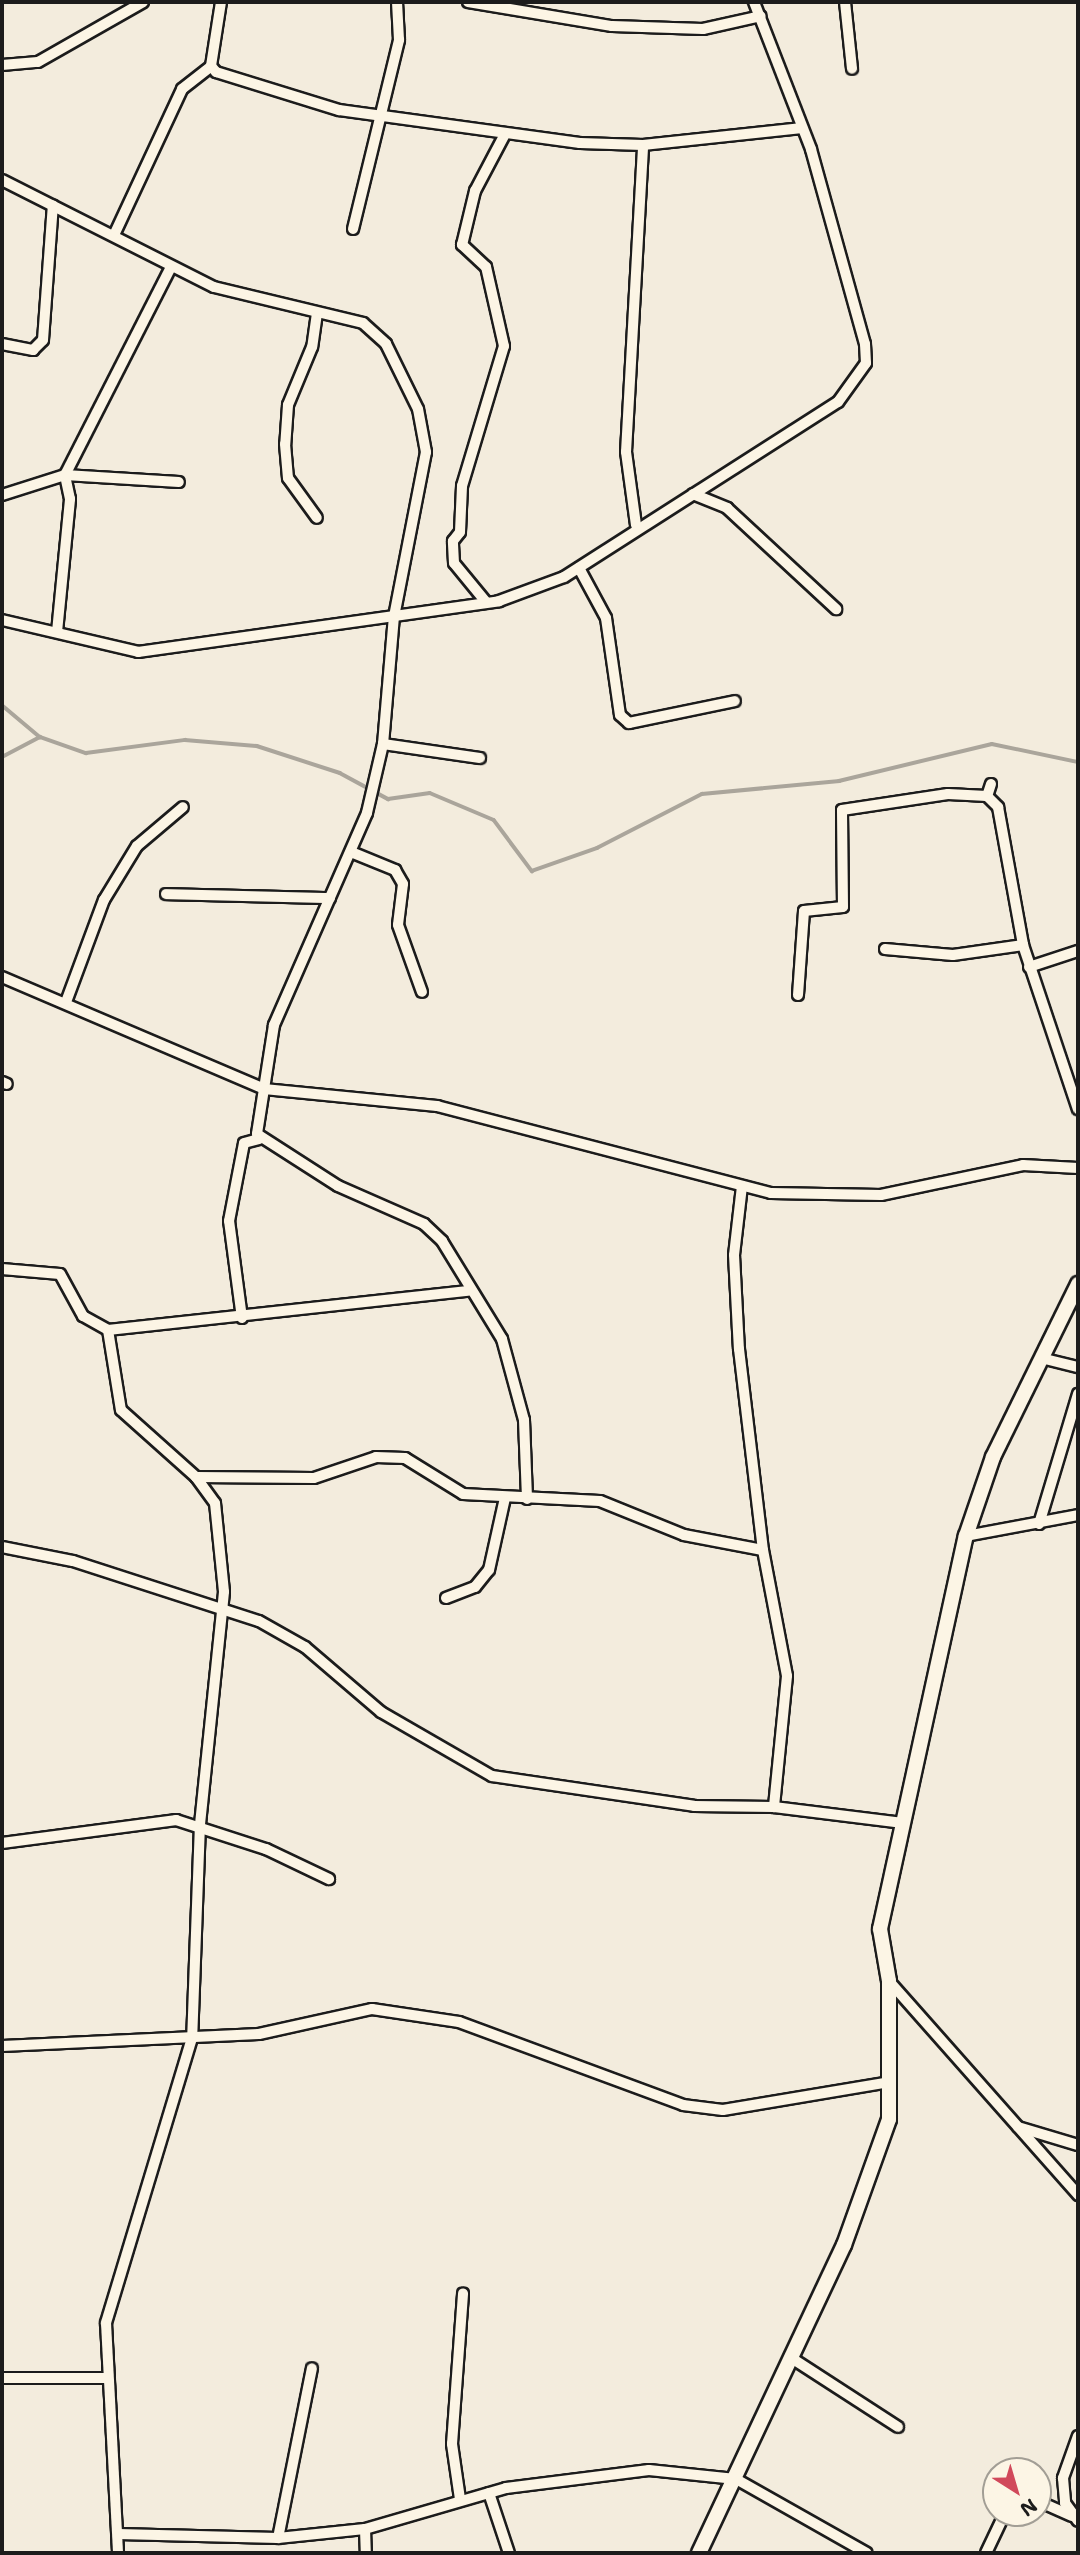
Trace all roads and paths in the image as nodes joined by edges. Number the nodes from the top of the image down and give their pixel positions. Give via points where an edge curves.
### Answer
1 (143, 2) edge
2 (221, 2) edge
3 (397, 2) edge
4 (406, 2) edge
5 (468, 2) edge
6 (754, 2) edge
7 (845, 2) edge
8 (761, 16) junction
9 (2, 65) edge
10 (211, 66) junction
11 (852, 69) dead end
12 (376, 115) junction
13 (802, 128) junction
14 (504, 136) junction
15 (643, 145) junction
16 (2, 180) edge
17 (53, 205) junction
18 (352, 229) dead end
19 (115, 233) junction
20 (170, 269) junction
21 (317, 313) junction
22 (2, 344) edge
23 (65, 475) junction
24 (179, 482) dead end
25 (2, 495) edge
26 (685, 496) junction
27 (317, 518) dead end
28 (636, 526) junction
29 (579, 568) junction
30 (486, 602) junction
31 (836, 609) dead end
32 (394, 615) junction
33 (2, 620) edge
34 (57, 632) junction
35 (735, 702) dead end
36 (383, 744) junction
37 (480, 758) dead end
38 (991, 784) dead end
39 (987, 796) junction
40 (183, 807) dead end
41 (351, 852) junction
42 (166, 894) dead end
43 (330, 898) junction
44 (1023, 946) junction
45 (885, 949) dead end
46 (1078, 951) edge
47 (1029, 967) junction
48 (2, 977) edge
49 (422, 992) dead end
50 (798, 995) dead end
51 (66, 1002) junction
52 (264, 1089) junction
53 (1078, 1109) edge
54 (259, 1139) junction
55 (1078, 1168) edge
56 (741, 1186) junction
57 (2, 1269) edge
58 (1078, 1284) edge
59 (468, 1291) junction
60 (242, 1318) junction
61 (108, 1330) junction
62 (1045, 1359) junction
63 (1078, 1367) edge
64 (1078, 1394) edge
65 (196, 1477) junction
66 (505, 1498) junction
67 (527, 1499) junction
68 (1078, 1515) edge
69 (1038, 1524) junction
70 (966, 1536) junction
71 (2, 1547) edge
72 (763, 1550) junction
73 (446, 1598) dead end
74 (222, 1607) junction
75 (774, 1807) junction
76 (903, 1823) junction
77 (200, 1824) junction
78 (2, 1843) edge
79 (329, 1879) dead end
80 (889, 1981) junction
81 (192, 2038) junction
82 (2, 2046) edge
83 (891, 2082) junction
84 (1017, 2126) junction
85 (1078, 2145) edge
86 (1078, 2195) edge
87 (463, 2293) dead end
88 (793, 2359) junction
89 (312, 2368) dead end
90 (2, 2378) edge
91 (105, 2378) junction
92 (898, 2427) dead end
93 (1078, 2436) edge
94 (736, 2479) junction
95 (489, 2493) junction
96 (460, 2499) junction
97 (1052, 2508) edge
98 (1075, 2519) edge
99 (998, 2527) edge
100 (365, 2529) junction
101 (118, 2534) junction
102 (278, 2538) junction
103 (118, 2553) edge
104 (366, 2553) edge
105 (509, 2553) edge
106 (699, 2553) edge
107 (867, 2553) edge
108 (986, 2553) edge

1 - 9 street via 38,62
2 - 10 street
3 - 4 street
3 - 12 street via 399,40
5 - 8 street via 612,26 703,29
6 - 8 street
7 - 11 street
8 - 13 street
10 - 12 street via 295,98
10 - 19 street via 182,89
12 - 14 street
12 - 18 street
13 - 15 street
13 - 26 street via 833,221 866,363 838,402 803,429
14 - 15 street
14 - 30 street via 475,191 462,245 486,267 504,346 462,486 460,532 453,541 454,563
15 - 28 street via 626,452 628,503
16 - 17 street
17 - 19 street
17 - 22 street via 51,289 44,301 43,340 33,350
19 - 20 street
20 - 21 street
20 - 23 street
21 - 27 street via 312,347 288,405 285,444 288,478
21 - 32 street via 377,332 424,430 426,453
23 - 24 street
23 - 25 street
23 - 34 street via 70,499
26 - 28 street
26 - 31 street via 702,493 727,508
28 - 29 street
29 - 30 street
29 - 35 street via 606,618 620,715 629,723
30 - 32 street
32 - 34 street via 138,652
32 - 36 street
33 - 34 street
36 - 37 street
36 - 41 street via 367,813
38 - 39 street
39 - 44 street via 998,807
39 - 50 street via 948,794 842,810 843,907 804,912
40 - 51 street via 137,846 117,878
41 - 43 street
41 - 49 street via 395,870 403,884 397,925
42 - 43 street
43 - 52 street via 274,1025
44 - 45 street via 953,955
44 - 47 street
46 - 47 street
47 - 53 street
48 - 51 street
51 - 52 street
52 - 54 street
52 - 56 street via 437,1106
54 - 59 street via 338,1186 424,1224 450,1253
54 - 60 street via 244,1143 229,1221
55 - 56 street via 1023,1165 881,1195 816,1197
56 - 72 street via 735,1293
57 - 61 street via 60,1273 83,1316
58 - 62 main road
59 - 60 street
59 - 67 street via 502,1339 511,1369 524,1420
60 - 61 street
61 - 65 street via 121,1410
62 - 63 street
62 - 70 main road via 993,1457
64 - 69 street
65 - 66 street via 314,1478 391,1457 417,1462 463,1494
65 - 74 street via 215,1503
66 - 67 street
66 - 73 street via 489,1570 475,1587
67 - 72 street via 624,1505 684,1535
68 - 69 street
69 - 70 street
70 - 76 main road
71 - 74 street via 73,1561
72 - 75 street via 787,1676
74 - 75 street via 294,1640 381,1712 492,1776 694,1806
74 - 77 street
75 - 76 street
76 - 80 main road via 880,1929
77 - 78 street via 153,1822 107,1834
77 - 79 street
77 - 81 street
80 - 83 main road
80 - 84 street
81 - 82 street
81 - 83 street via 260,2034 372,2009 400,2010 459,2022 683,2105 723,2110
81 - 91 street via 143,2213 111,2300
83 - 88 main road via 889,2119 868,2183
84 - 85 street
84 - 86 street
87 - 96 street via 452,2444
88 - 92 street
88 - 94 main road
89 - 102 street
90 - 91 street
91 - 101 street
93 - 98 street via 1064,2466 1065,2503
94 - 95 street via 615,2471
94 - 106 main road
94 - 107 street
95 - 96 street
95 - 105 street
96 - 100 street
97 - 98 street
99 - 108 street
100 - 102 street
100 - 104 street
101 - 102 street
101 - 103 street

